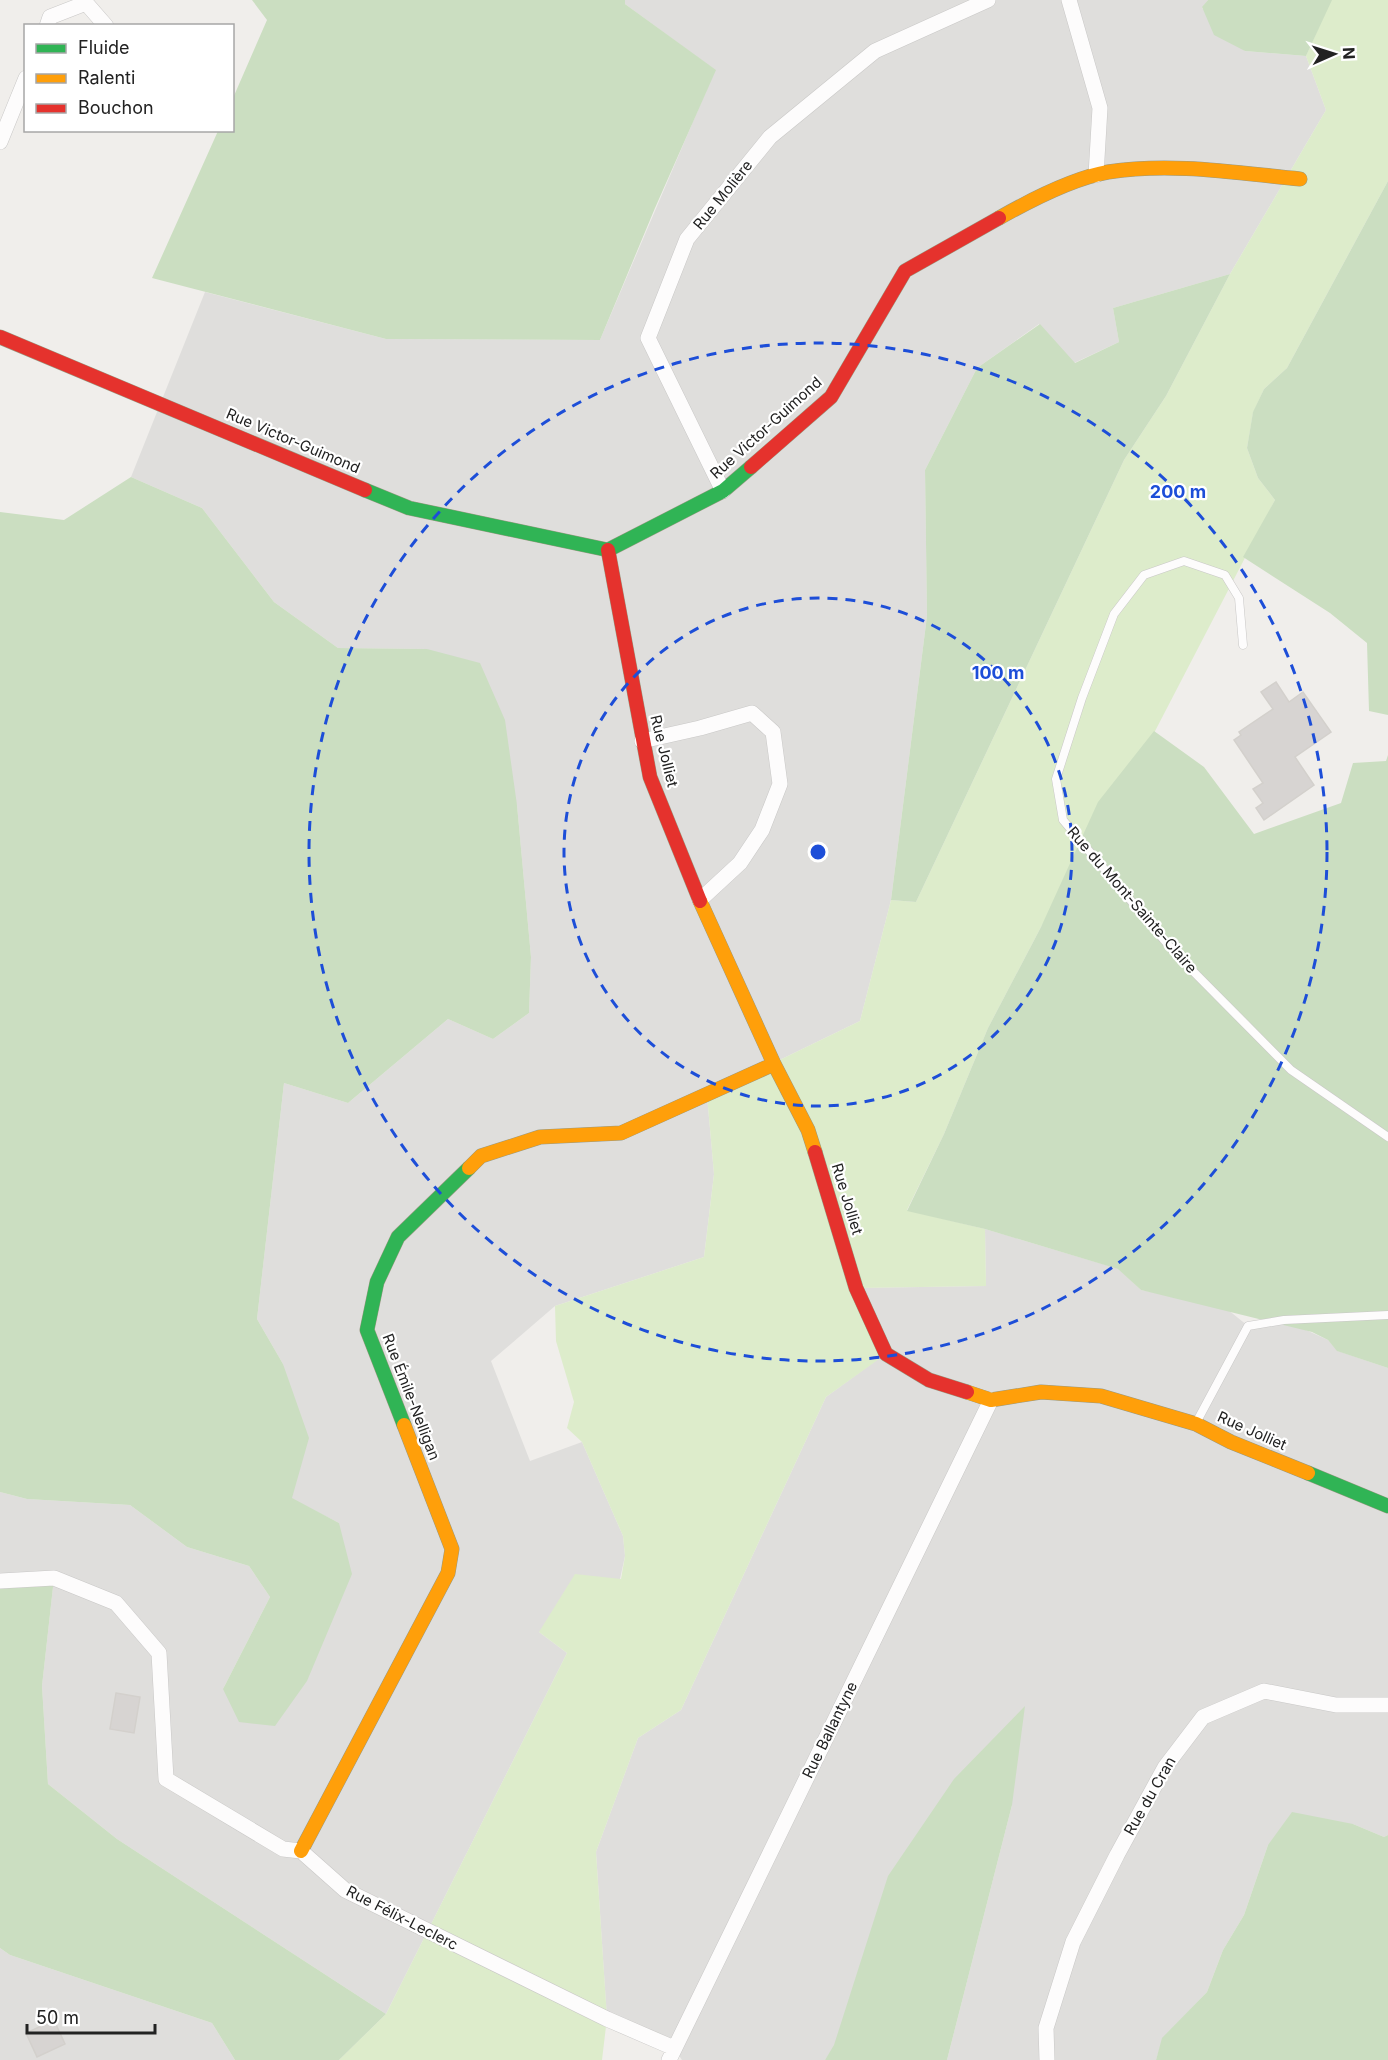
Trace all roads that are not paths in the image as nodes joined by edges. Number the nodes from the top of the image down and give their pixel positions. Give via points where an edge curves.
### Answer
1 (988, 0) edge
2 (1069, 0) edge
3 (48, 24) edge
4 (104, 24) edge
5 (24, 83) edge
6 (0, 142) edge
7 (1096, 175) junction
8 (1300, 179) dead end
9 (0, 337) edge
10 (723, 491) junction
11 (608, 550) junction
12 (1243, 645) dead end
13 (642, 741) junction
14 (700, 900) junction
15 (774, 1064) junction
16 (1388, 1137) edge
17 (1388, 1315) edge
18 (991, 1400) junction
19 (1196, 1424) junction
20 (1388, 1506) edge
21 (0, 1581) edge
22 (1388, 1705) edge
23 (301, 1851) junction
24 (672, 2054) edge
25 (1047, 2060) edge

1 - 10 street, Rue Molière via 875,51 770,137 687,239 648,338
2 - 7 street via 1100,108
3 - 4 street via 50,17 86,3
5 - 6 street
7 - 8 street, Rue Victor-Guimond via 1181,167
7 - 10 street, Rue Victor-Guimond via 1030,200 905,271 831,397
9 - 11 street, Rue Victor-Guimond via 409,508
10 - 11 street, Rue Victor-Guimond
11 - 13 street, Rue Jolliet
12 - 16 lane, Rue du Mont-Sainte-Claire via 1239,598 1225,575 1184,561 1144,575 1114,614 1082,698 1056,779 1063,820 1175,953 1291,1070
13 - 14 street, Rue Jolliet via 650,777
13 - 14 street via 752,713 773,732 780,784 762,830 740,863
14 - 15 street, Rue Jolliet
15 - 18 street, Rue Jolliet via 808,1130 856,1288 886,1354 929,1380
15 - 23 street, Rue Émile-Nelligan via 621,1133 540,1137 481,1156 398,1237 377,1282 367,1330 452,1549 450,1565
17 - 19 lane via 1284,1320 1248,1326
18 - 19 street, Rue Jolliet via 1041,1392 1101,1396
18 - 24 street, Rue Ballantyne
19 - 20 street, Rue Jolliet
21 - 23 street, Rue Félix-Leclerc via 54,1578 116,1603 159,1653 166,1779 283,1849
22 - 25 street, Rue du Cran via 1336,1705 1264,1691 1203,1717 1165,1767 1073,1942 1046,2028
23 - 24 street, Rue Félix-Leclerc via 345,1890

